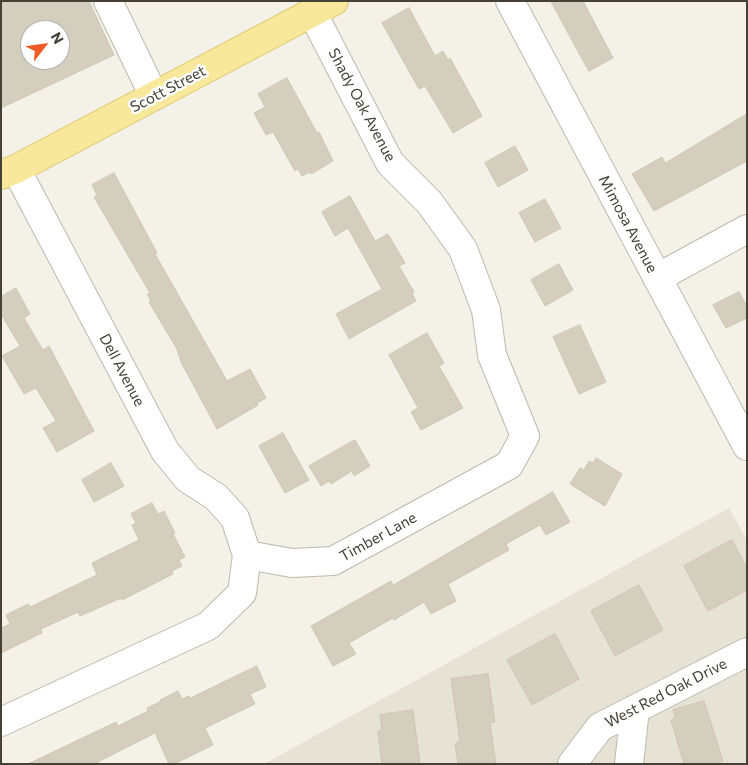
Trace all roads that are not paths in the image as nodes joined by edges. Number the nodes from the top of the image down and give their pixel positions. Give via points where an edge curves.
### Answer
1 (108, 1) edge
2 (510, 1) edge
3 (323, 7) edge
4 (154, 96) junction
5 (9, 172) edge
6 (747, 229) edge
7 (657, 278) junction
8 (525, 436) joint
9 (747, 446) edge
10 (246, 555) junction
11 (747, 652) edge
12 (635, 709) junction
13 (1, 722) edge
14 (572, 764) edge
15 (629, 764) edge

1 - 4 street
2 - 7 street, Mimosa Avenue
3 - 4 main road, Scott Street
3 - 8 street, Shady Oak Avenue via 390,163 429,202 463,250 486,310 492,355
4 - 5 main road, Scott Street
5 - 10 street, Dell Avenue via 165,451 188,479 216,497 235,518
6 - 7 street
7 - 9 street, Mimosa Avenue
8 - 10 street, Timber Lane via 509,465 333,561 292,563
10 - 13 street via 242,593 208,626
11 - 12 street, West Red Oak Drive
12 - 14 street, West Red Oak Drive via 600,727
12 - 15 street

